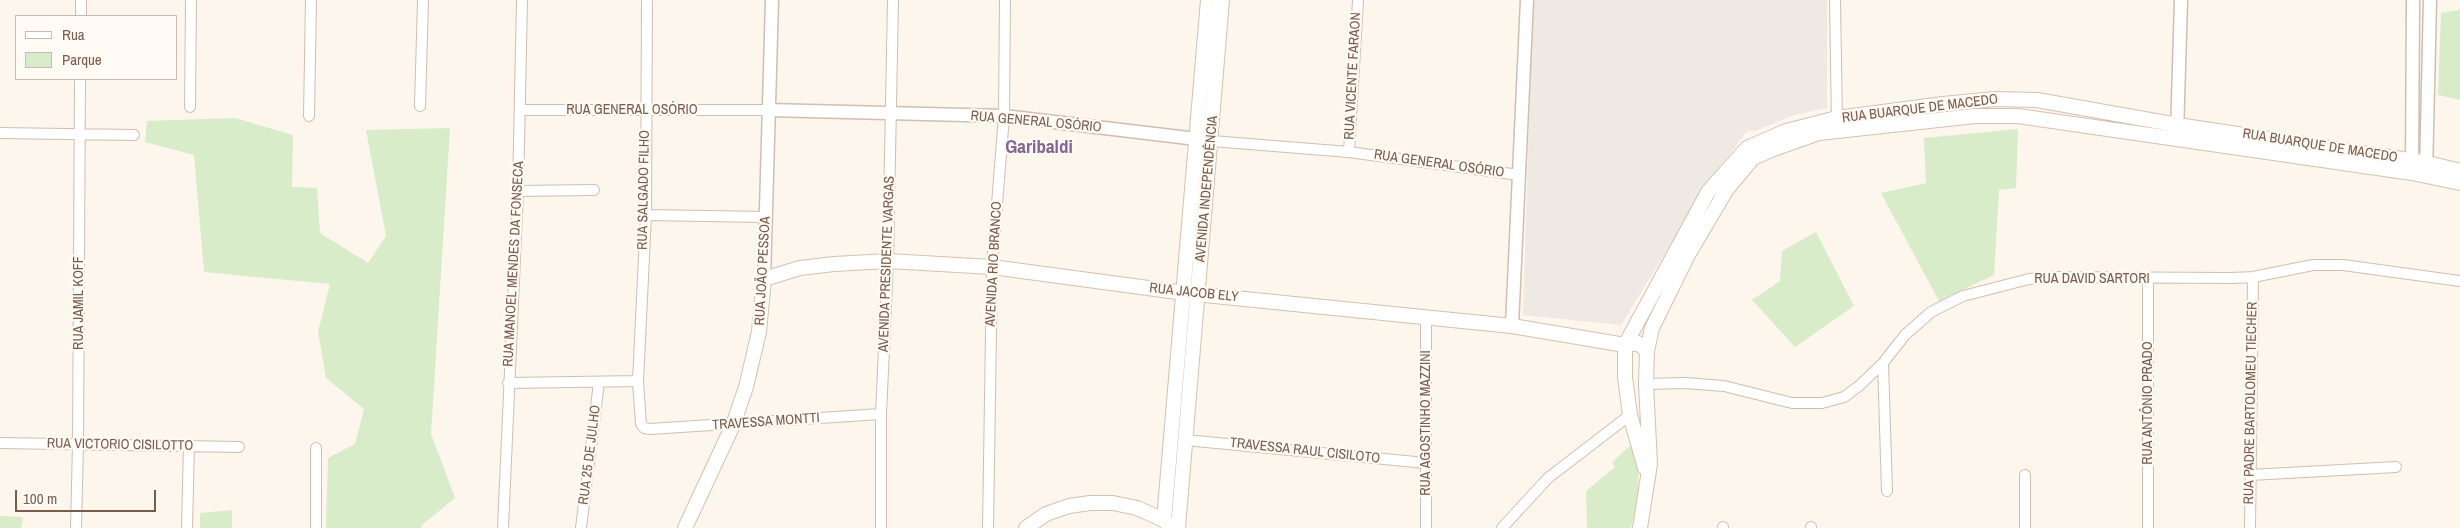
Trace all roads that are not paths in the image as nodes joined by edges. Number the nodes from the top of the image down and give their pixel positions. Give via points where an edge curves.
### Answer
1 (81, 0) edge
2 (191, 0) edge
3 (311, 0) edge
4 (423, 0) edge
5 (522, 0) edge
6 (647, 0) edge
7 (772, 0) edge
8 (893, 0) edge
9 (1005, 0) edge
10 (1208, 0) edge
11 (1222, 0) edge
12 (1358, 0) edge
13 (1527, 0) edge
14 (1835, 0) edge
15 (2181, 0) edge
16 (2413, 0) edge
17 (2430, 0) edge
18 (81, 15) edge
19 (80, 80) edge
20 (420, 106) dead end
21 (190, 107) dead end
22 (521, 110) junction
23 (645, 110) junction
24 (769, 110) junction
25 (892, 114) junction
26 (308, 116) dead end
27 (1004, 116) junction
28 (1837, 124) junction
29 (2177, 132) junction
30 (0, 133) edge
31 (80, 134) junction
32 (134, 135) dead end
33 (1196, 139) junction
34 (1212, 141) junction
35 (1349, 152) junction
36 (2420, 168) junction
37 (2460, 171) edge
38 (1519, 175) junction
39 (2460, 184) edge
40 (594, 190) dead end
41 (518, 191) junction
42 (646, 214) junction
43 (766, 217) junction
44 (888, 261) junction
45 (992, 267) junction
46 (2253, 277) junction
47 (2148, 278) junction
48 (764, 279) junction
49 (2460, 281) edge
50 (1191, 293) junction
51 (1426, 318) junction
52 (1512, 326) junction
53 (1624, 345) junction
54 (1647, 351) junction
55 (1883, 363) junction
56 (1625, 377) junction
57 (638, 380) junction
58 (599, 382) junction
59 (508, 383) junction
60 (1646, 384) junction
61 (881, 414) junction
62 (1630, 415) junction
63 (733, 425) junction
64 (650, 429) joint
65 (1185, 440) junction
66 (0, 443) edge
67 (78, 444) junction
68 (189, 445) junction
69 (239, 447) dead end
70 (316, 448) dead end
71 (1426, 463) junction
72 (2396, 467) dead end
73 (2025, 475) dead end
74 (2250, 475) junction
75 (1648, 478) junction
76 (1887, 491) dead end
77 (1168, 524) edge
78 (76, 528) edge
79 (187, 528) edge
80 (316, 528) edge
81 (503, 528) edge
82 (581, 528) edge
83 (685, 528) edge
84 (881, 528) edge
85 (988, 528) edge
86 (1026, 528) edge
87 (1178, 528) edge
88 (1426, 528) edge
89 (1502, 528) edge
90 (1640, 528) edge
91 (2026, 528) edge
92 (2148, 528) edge
93 (2250, 528) edge

1 - 18 street
2 - 21 street
3 - 26 street
4 - 20 street
5 - 22 street, RUA MANOEL MENDES DA FONSECA
6 - 23 street, RUA SALGADO FILHO
7 - 24 street, RUA JOÃO PESSOA
8 - 25 street, AVENIDA PRESIDENTE VARGAS
9 - 27 street, AVENIDA RIO BRANCO
10 - 33 main road, AVENIDA INDEPENDÊNCIA
11 - 34 main road, AVENIDA INDEPENDÊNCIA
12 - 35 street, RUA VICENTE FARAON
13 - 38 street
14 - 28 street
15 - 29 street
16 - 36 street
17 - 36 street
19 - 31 street, RUA JAMIL KOFF
22 - 23 street, RUA GENERAL OSÓRIO
22 - 41 street, RUA MANOEL MENDES DA FONSECA
23 - 24 street, RUA GENERAL OSÓRIO
23 - 42 street, RUA SALGADO FILHO
24 - 25 street, RUA GENERAL OSÓRIO
24 - 43 street, RUA JOÃO PESSOA
25 - 27 street, RUA GENERAL OSÓRIO
25 - 44 street, AVENIDA PRESIDENTE VARGAS
27 - 33 street, RUA GENERAL OSÓRIO
27 - 45 street, AVENIDA RIO BRANCO
28 - 29 main road, RUA BUARQUE DE MACEDO via 1995,99 2036,100
28 - 53 main road, RUA BUARQUE DE MACEDO via 1786,131 1747,148 1708,192
28 - 54 main road, RUA BUARQUE DE MACEDO via 1753,158 1727,189 1688,255 1656,319
29 - 36 main road, RUA BUARQUE DE MACEDO
30 - 31 street
31 - 32 street
31 - 67 street, RUA JAMIL KOFF
33 - 34 street, RUA GENERAL OSÓRIO
33 - 50 main road, AVENIDA INDEPENDÊNCIA
34 - 35 street, RUA GENERAL OSÓRIO
34 - 50 main road, AVENIDA INDEPENDÊNCIA
35 - 38 street, RUA GENERAL OSÓRIO
36 - 37 main road, RUA BUARQUE DE MACEDO
36 - 39 main road, RUA BUARQUE DE MACEDO
38 - 52 street
40 - 41 street
41 - 59 street, RUA MANOEL MENDES DA FONSECA
42 - 43 street
42 - 57 street, RUA SALGADO FILHO
43 - 48 street, RUA JOÃO PESSOA
44 - 45 main road, RUA JACOB ELY
44 - 48 main road, RUA JACOB ELY via 800,268
44 - 61 street, AVENIDA PRESIDENTE VARGAS
45 - 50 main road, RUA JACOB ELY
45 - 85 street, AVENIDA RIO BRANCO
46 - 47 street, RUA DAVID SARTORI
46 - 49 street, RUA DAVID SARTORI via 2313,265 2343,265
46 - 74 street, RUA PADRE BARTOLOMEU TIECHER
47 - 55 street, RUA DAVID SARTORI via 2029,279 1963,296 1920,320
47 - 92 street, RUA ANTÔNIO PRADO
48 - 63 main road, RUA JOÃO PESSOA via 754,358
50 - 51 main road, RUA JACOB ELY
50 - 65 main road, AVENIDA INDEPENDÊNCIA
50 - 77 main road, AVENIDA INDEPENDÊNCIA
51 - 52 main road, RUA JACOB ELY
51 - 71 street, RUA AGOSTINHO MAZZINI
52 - 53 main road, RUA JACOB ELY
53 - 54 main road, RUA JACOB ELY via 1638,343
53 - 56 main road, RUA BUARQUE DE MACEDO
54 - 60 main road, RUA BUARQUE DE MACEDO
55 - 60 street, RUA DAVID SARTORI via 1844,397 1822,402 1792,403 1724,386
55 - 76 street
56 - 60 main road via 1633,386
56 - 62 main road, RUA BUARQUE DE MACEDO
57 - 58 street
57 - 64 street, RUA SALGADO FILHO via 641,424
58 - 59 street
58 - 82 street, RUA 25 DE JULHO
59 - 81 street, RUA MANOEL MENDES DA FONSECA
60 - 75 main road, RUA BUARQUE DE MACEDO via 1650,451
61 - 63 street, TRAVESSA MONTTI
61 - 84 street, AVENIDA PRESIDENTE VARGAS
62 - 75 main road, RUA BUARQUE DE MACEDO
62 - 89 street via 1548,478
63 - 64 street, TRAVESSA MONTTI
63 - 83 main road, RUA JOÃO PESSOA
65 - 71 street, TRAVESSA RAUL CISILOTO
65 - 87 main road, AVENIDA INDEPENDÊNCIA
66 - 67 street, RUA VICTORIO CISILOTTO
67 - 68 street, RUA VICTORIO CISILOTTO
67 - 78 street, RUA JAMIL KOFF
68 - 69 street, RUA VICTORIO CISILOTTO
68 - 79 street
70 - 80 street
71 - 88 street, RUA AGOSTINHO MAZZINI
72 - 74 street
73 - 91 street
74 - 93 street, RUA PADRE BARTOLOMEU TIECHER
75 - 90 main road, RUA BUARQUE DE MACEDO
77 - 86 main road via 1138,508 1090,503 1046,514

